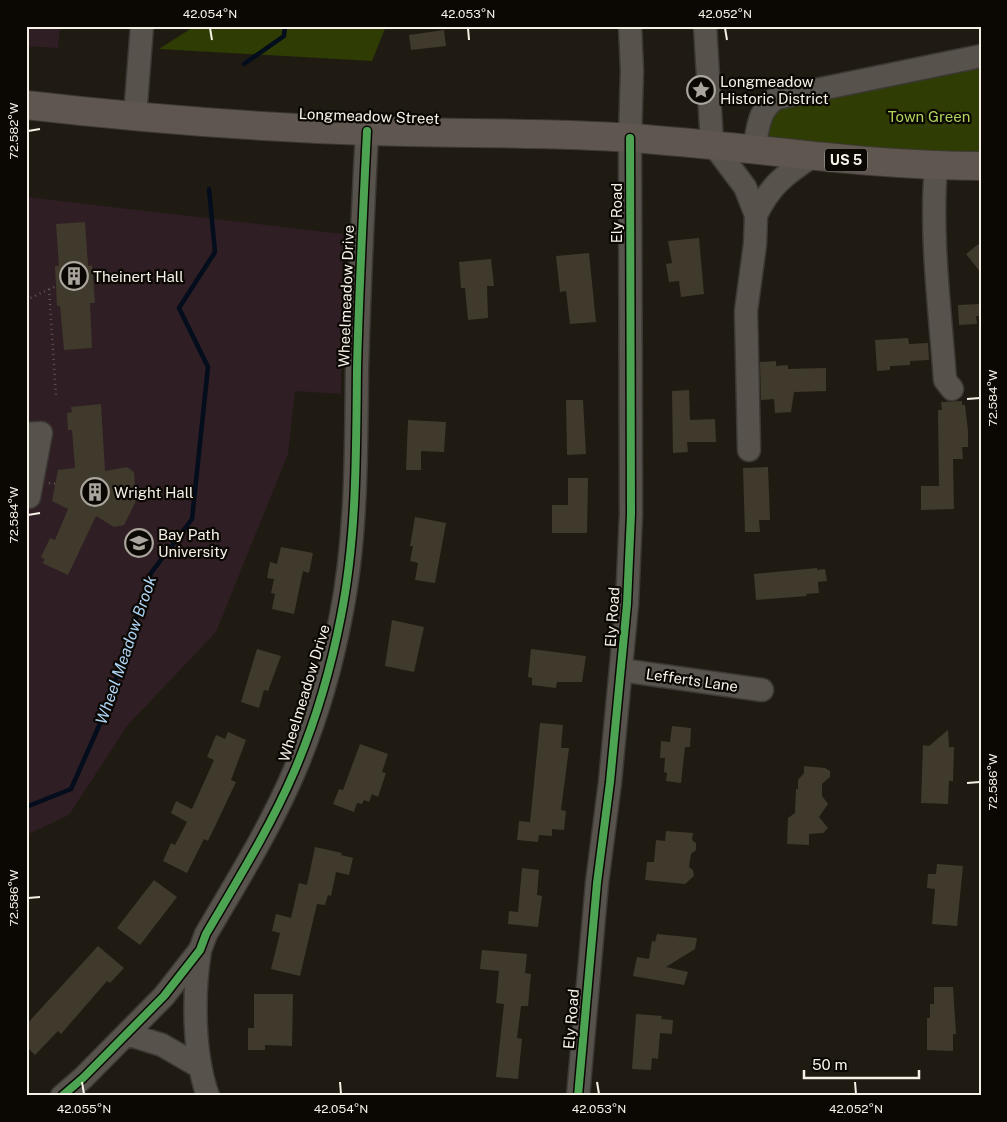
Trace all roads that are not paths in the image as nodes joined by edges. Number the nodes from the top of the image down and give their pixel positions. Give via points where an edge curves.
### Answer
1 (142, 26) edge
2 (630, 26) edge
3 (705, 26) edge
4 (981, 56) edge
5 (26, 105) edge
6 (135, 116) junction
7 (367, 131) junction
8 (630, 138) junction
9 (712, 143) junction
10 (754, 149) junction
11 (811, 157) junction
12 (936, 166) junction
13 (981, 166) edge
14 (756, 216) junction
15 (952, 390) dead end
16 (26, 434) edge
17 (749, 450) dead end
18 (26, 496) edge
19 (621, 670) junction
20 (762, 690) dead end
21 (200, 950) junction
22 (127, 1034) junction
23 (200, 1067) junction
24 (62, 1096) edge
25 (208, 1096) edge
26 (578, 1096) edge

1 - 6 street
2 - 8 street, Ely Road
3 - 9 street
4 - 10 street via 777,98 763,111
5 - 6 main road, Longmeadow Street / US 5
6 - 7 main road, Longmeadow Street / US 5
7 - 8 main road, Longmeadow Street / US 5
7 - 21 street, Wheelmeadow Drive via 355,481 349,568 341,616 324,685 294,772 262,838
8 - 9 main road, Longmeadow Street / US 5
8 - 19 street, Ely Road via 631,514
9 - 10 main road, Longmeadow Street / US 5
9 - 14 street via 745,187
10 - 11 main road, Longmeadow Street / US 5
11 - 12 main road, Longmeadow Street / US 5
11 - 14 street via 766,194
12 - 13 main road, Longmeadow Street / US 5
12 - 15 street via 936,245 945,380
14 - 17 street via 746,310
16 - 18 street via 41,433 29,497
19 - 20 street, Lefferts Lane
19 - 26 street, Ely Road via 596,883
21 - 22 street, Wheelmeadow Drive via 164,996
21 - 23 street via 196,1039
22 - 23 street via 162,1045
22 - 24 street, Wheelmeadow Drive
23 - 25 street

